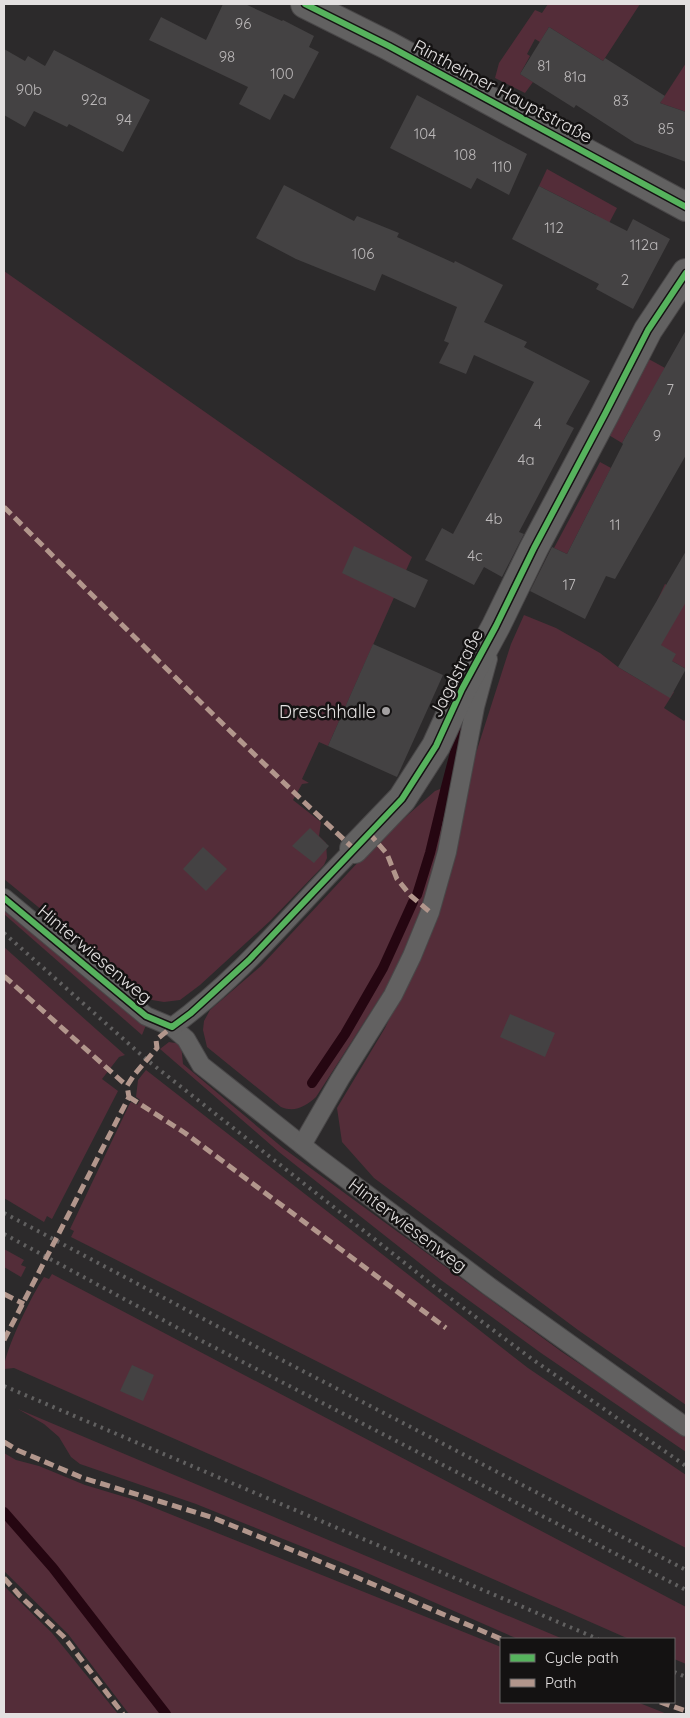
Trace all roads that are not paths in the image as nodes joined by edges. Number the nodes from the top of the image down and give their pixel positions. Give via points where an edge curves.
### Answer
1 (305, 4) edge
2 (686, 207) edge
3 (686, 273) edge
4 (496, 626) junction
5 (354, 849) joint
6 (4, 898) edge
7 (172, 1027) junction
8 (302, 1145) junction
9 (686, 1427) edge

1 - 2 street, Rintheimer Hauptstraße
3 - 4 street, Jagdstraße via 648,330
4 - 5 street, Jagdstraße via 462,688 436,746 402,799
4 - 8 lane via 430,912 392,995
5 - 7 lane, Jagdstraße via 248,960
6 - 7 lane, Hinterwiesenweg via 146,1016
7 - 8 lane, Hinterwiesenweg via 186,1039 201,1065
8 - 9 lane, Hinterwiesenweg via 490,1287

